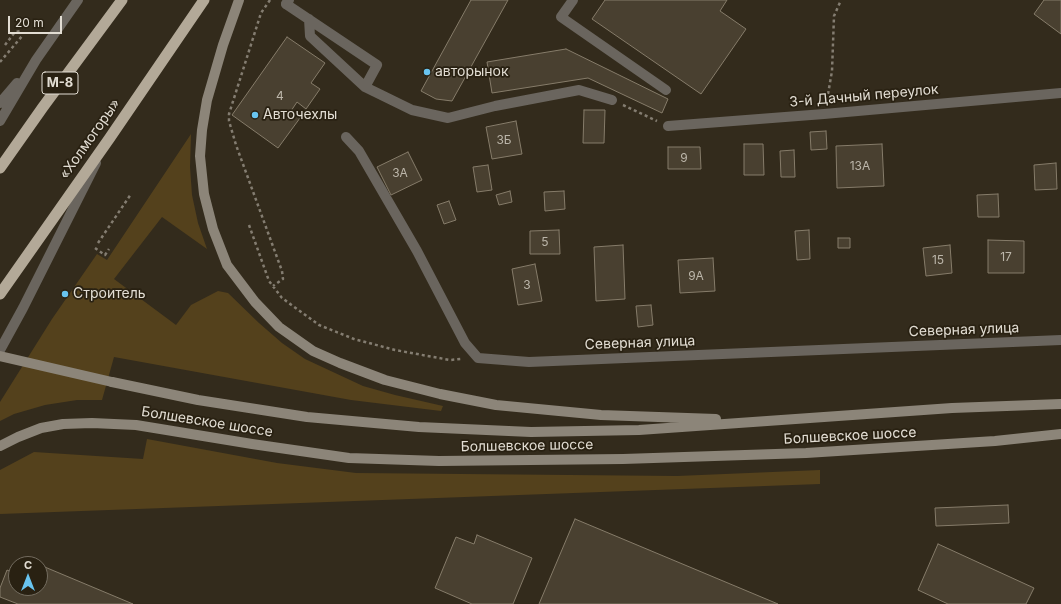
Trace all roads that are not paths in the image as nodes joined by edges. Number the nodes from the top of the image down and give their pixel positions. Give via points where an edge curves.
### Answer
1 (78, 0) edge
2 (122, 0) edge
3 (204, 0) edge
4 (239, 0) edge
5 (573, 0) edge
6 (287, 2) edge
7 (309, 19) junction
8 (36, 60) junction
9 (365, 87) junction
10 (666, 90) dead end
11 (1061, 93) edge
12 (612, 100) road end
13 (0, 103) edge
14 (0, 121) edge
15 (668, 126) road end
16 (346, 137) dead end
17 (109, 139) junction
18 (0, 168) edge
19 (0, 294) edge
20 (1061, 340) edge
21 (0, 350) edge
22 (0, 356) edge
23 (1061, 404) edge
24 (768, 421) junction
25 (1061, 434) edge
26 (0, 446) edge

1 - 8 street
2 - 18 highway, М-8
3 - 17 highway, «Холмогоры»
4 - 24 main road via 223,45 203,122 200,156 204,194 213,229 227,265 255,302 279,326 313,351 385,380 496,405 601,415
5 - 10 street via 561,17
6 - 7 street
7 - 9 street via 310,36
7 - 9 street via 377,64
8 - 13 street
8 - 14 street
9 - 12 street via 412,110 448,118 579,90
11 - 15 street, 3-й Дачный переулок
16 - 20 street, Северная улица via 359,151 418,251 465,343 478,358 529,362
17 - 19 highway, «Холмогоры»
17 - 21 street
22 - 24 main road, bridge via 198,400 307,416 419,427 531,432 631,430
23 - 24 main road via 952,408
25 - 26 main road, Болшевское шоссе via 995,441 806,453 623,459 439,461 349,458 136,425 92,423 41,428

